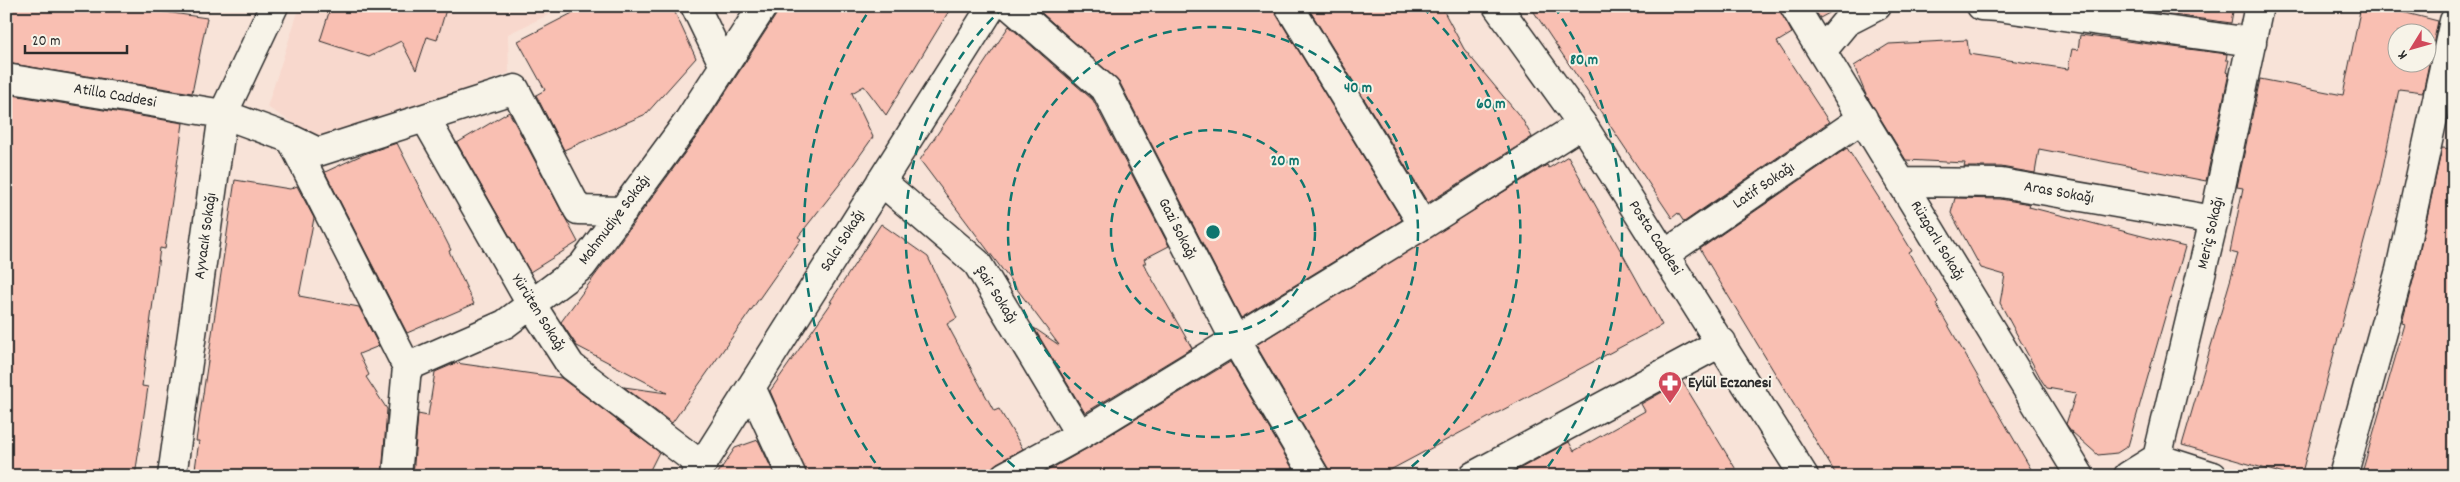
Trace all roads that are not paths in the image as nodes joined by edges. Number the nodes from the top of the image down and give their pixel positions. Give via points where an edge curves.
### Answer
1 (695, 6) edge
2 (763, 6) edge
3 (992, 6) edge
4 (1010, 6) edge
5 (1289, 6) edge
6 (1497, 6) edge
7 (1794, 6) edge
8 (1877, 6) edge
9 (1981, 6) edge
10 (2259, 6) edge
11 (273, 7) edge
12 (2454, 21) edge
13 (2252, 42) junction
14 (1822, 51) junction
15 (724, 66) junction
16 (6, 78) edge
17 (223, 114) junction
18 (425, 118) junction
19 (1863, 118) junction
20 (1582, 124) junction
21 (291, 139) junction
22 (881, 181) junction
23 (1902, 182) junction
24 (623, 211) junction
25 (2214, 220) junction
26 (1423, 225) junction
27 (1665, 254) junction
28 (530, 304) junction
29 (1235, 340) junction
30 (1722, 342) junction
31 (407, 367) junction
32 (751, 387) junction
33 (1080, 435) junction
34 (2158, 458) junction
35 (698, 470) edge
36 (172, 476) edge
37 (397, 476) edge
38 (792, 476) edge
39 (1005, 476) edge
40 (1315, 476) edge
41 (1473, 476) edge
42 (1804, 476) edge
43 (2080, 476) edge
44 (2128, 476) edge
45 (2213, 476) edge
46 (2343, 476) edge

1 - 15 street
2 - 15 street, Mahmudiye Sokağı
3 - 22 street, Salcı Sokağı
4 - 29 street, Gazi Sokağı via 1106,90
5 - 26 street
6 - 20 street, Posta Caddesi
7 - 14 street, Rüzgarlı Sokağı
8 - 14 street via 1846,22
9 - 13 street
10 - 13 street, Meriç Sokağı
11 - 17 street, Ayvacık Sokağı
12 - 46 street via 2400,270
13 - 25 street, Meriç Sokağı
14 - 19 street, Rüzgarlı Sokağı
15 - 24 street, Mahmudiye Sokağı
16 - 17 street, Atilla Caddesi
17 - 21 street, Atilla Caddesi
17 - 36 street, Ayvacık Sokağı
18 - 21 street, Atilla Caddesi via 318,152
18 - 24 street, Atilla Caddesi via 515,89 578,210
18 - 28 street, Yürüten Sokağı
19 - 23 street, Rüzgarlı Sokağı
19 - 27 street, Latif Sokağı
20 - 26 street
20 - 27 street, Posta Caddesi
21 - 31 street
22 - 32 street, Salcı Sokağı
22 - 33 street, Şair Sokağı via 977,263
23 - 25 street, Aras Sokağı via 2001,183
23 - 43 street, Rüzgarlı Sokağı
24 - 28 street, Mahmudiye Sokağı via 582,266
25 - 34 street, Meriç Sokağı
26 - 29 street
27 - 30 street, Posta Caddesi
28 - 31 street, Mahmudiye Sokağı via 505,324
28 - 35 street, Yürüten Sokağı via 571,366
29 - 33 street
29 - 40 street, Gazi Sokağı
30 - 41 street
30 - 42 street, Posta Caddesi
31 - 37 street
32 - 35 street, Salcı Sokağı
32 - 38 street
33 - 39 street
34 - 44 street
34 - 45 street

